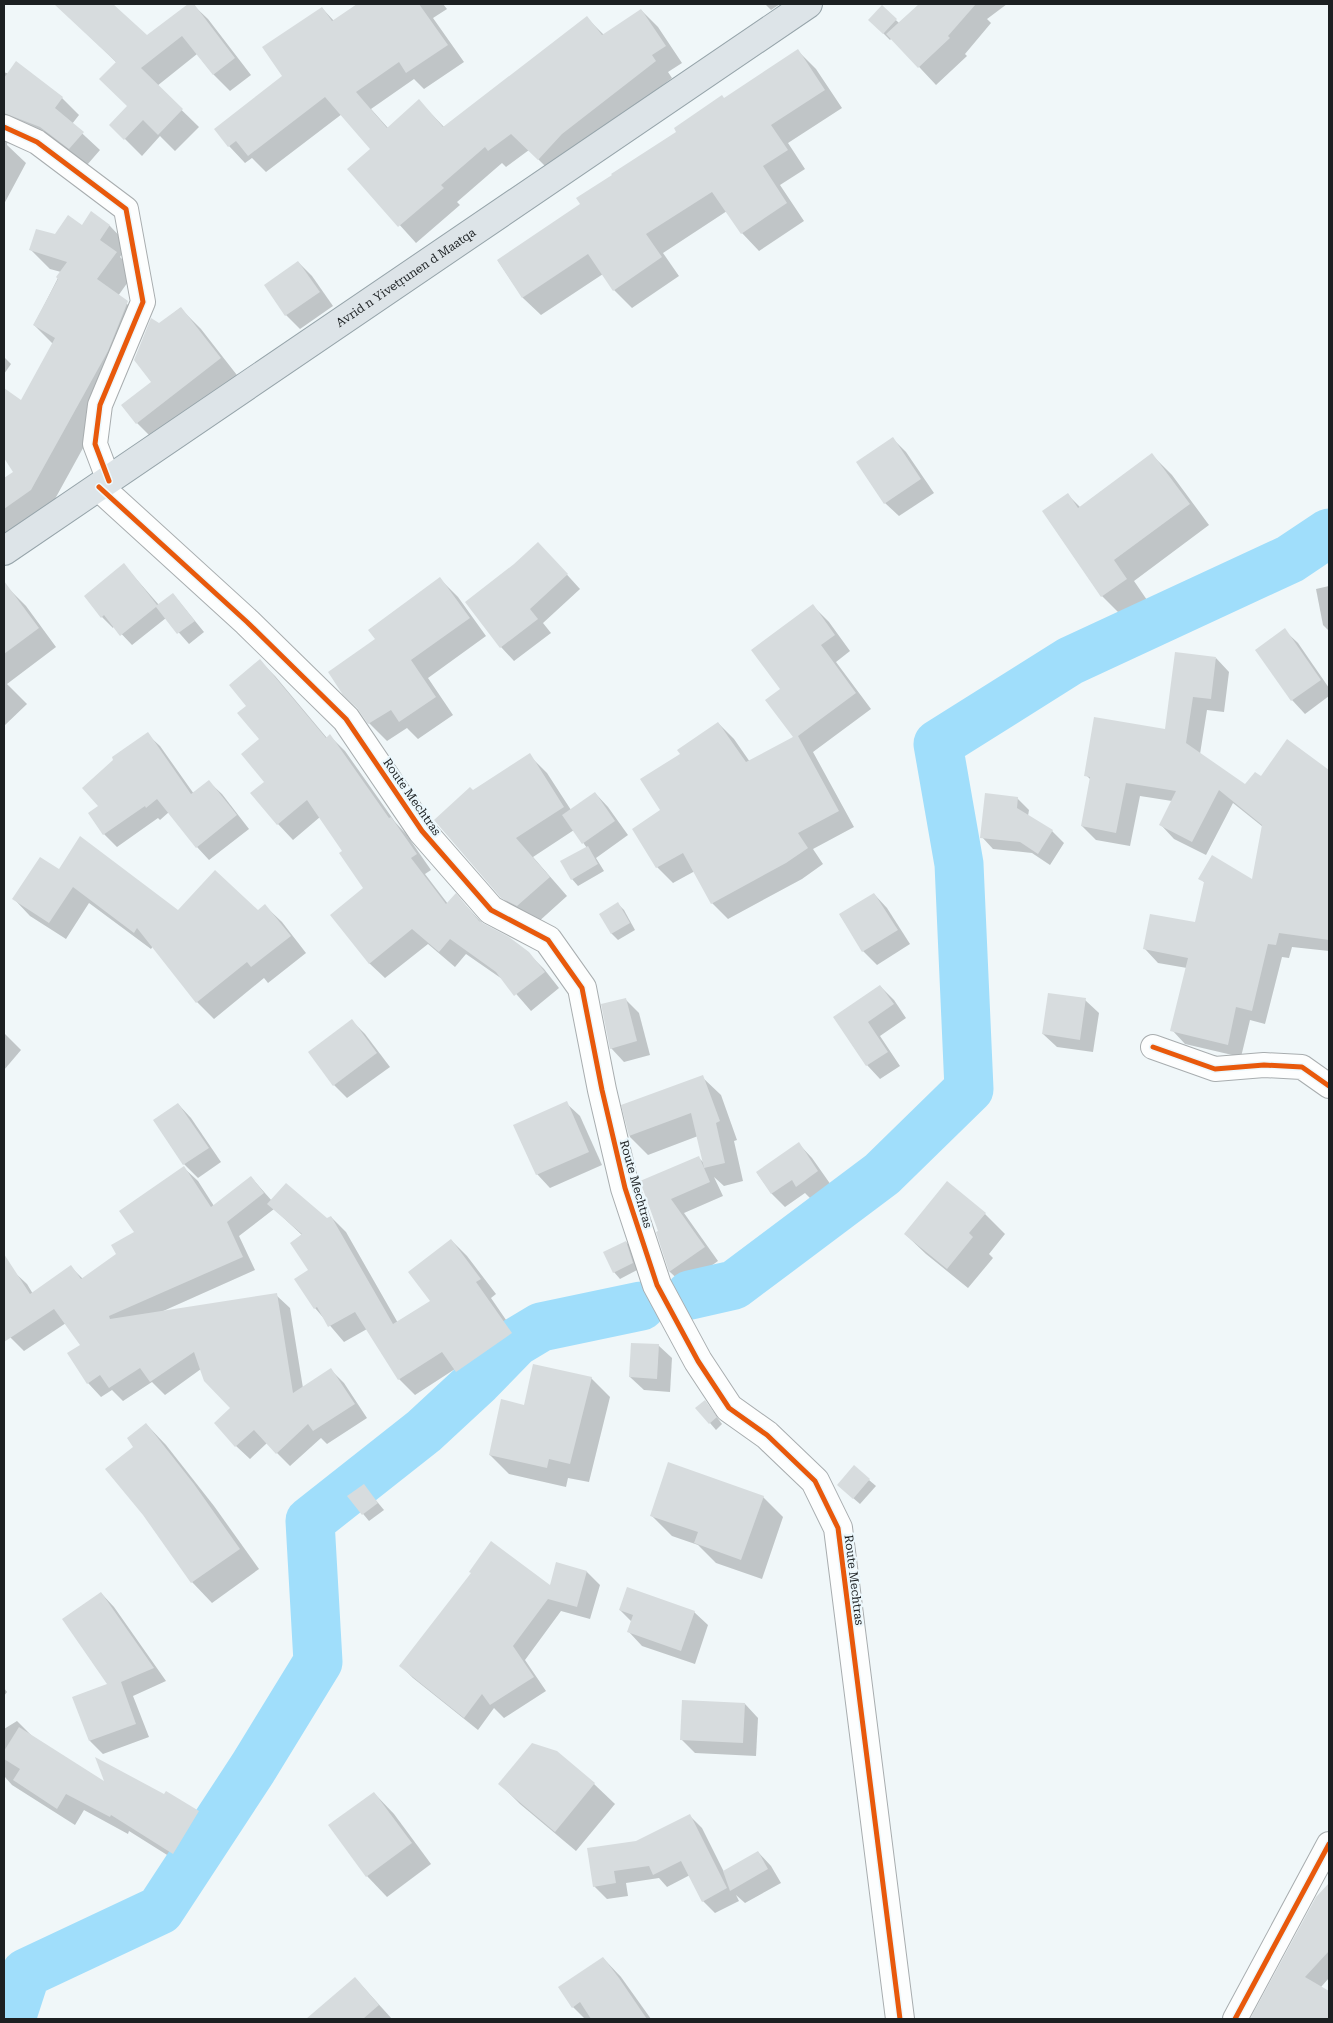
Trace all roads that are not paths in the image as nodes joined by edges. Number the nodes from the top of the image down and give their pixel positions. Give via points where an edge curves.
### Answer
1 (808, 4) edge
2 (4, 127) edge
3 (104, 484) junction
4 (4, 552) edge
5 (1153, 1047) dead end
6 (1329, 1086) edge
7 (1329, 1844) edge
8 (900, 2019) edge
9 (1235, 2019) edge

1 - 3 main road, Avrid n Yivetṛunen d Maatqa
2 - 3 street via 37,142 126,209 143,302 100,405 95,444
3 - 4 main road, Avrid n Yivetṛunen d Maatqa
3 - 8 street, Route Mechtras via 346,719 422,831 485,903 548,940 582,988 625,1188 657,1285 698,1361 729,1408 767,1435 815,1481 838,1528
5 - 6 street via 1215,1069 1264,1065 1302,1067
7 - 9 street

